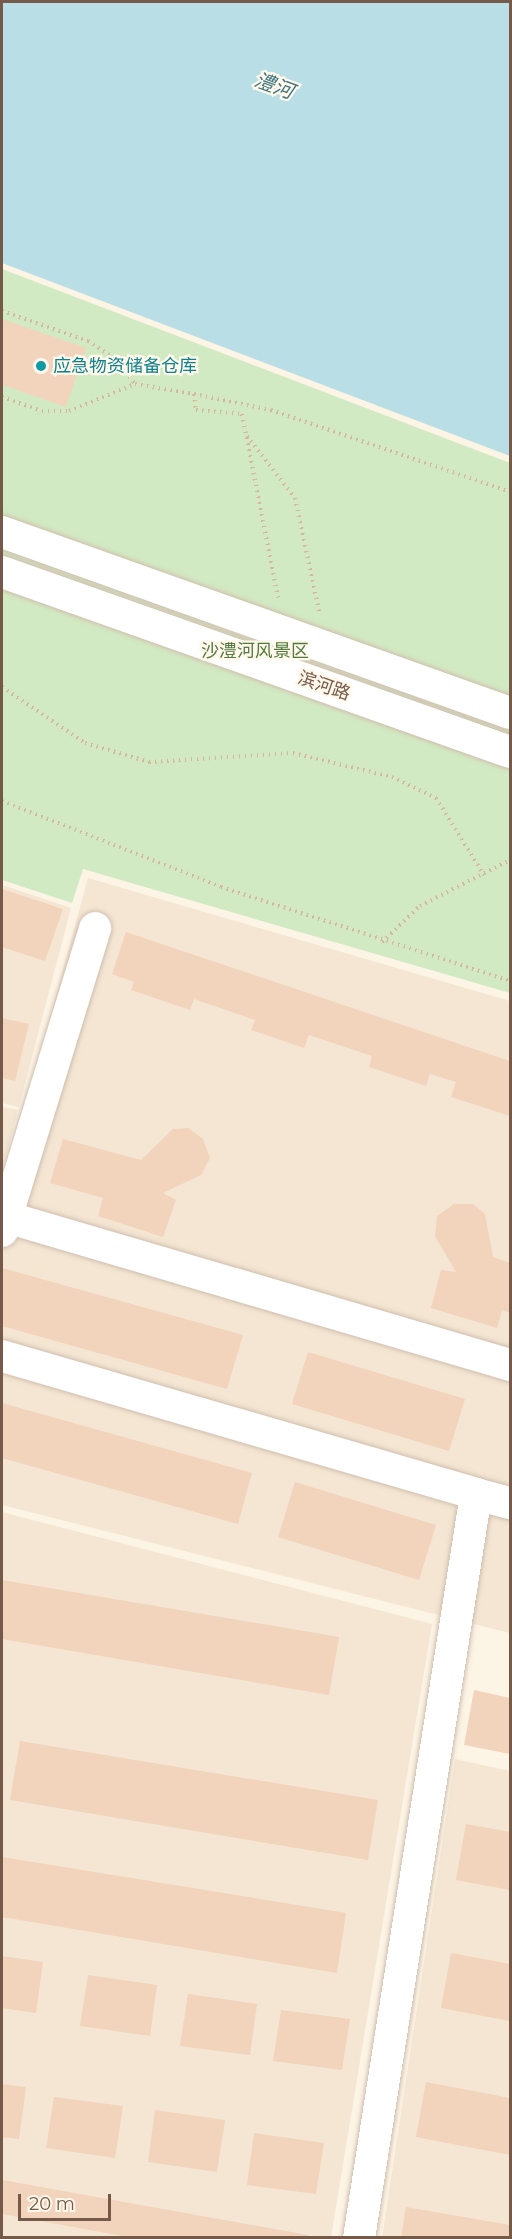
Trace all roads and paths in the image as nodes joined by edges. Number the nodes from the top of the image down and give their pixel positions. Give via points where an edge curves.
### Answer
1 (2, 311) edge
2 (135, 384) junction
3 (194, 394) junction
4 (2, 397) edge
5 (247, 436) junction
6 (510, 492) edge
7 (2, 532) edge
8 (2, 572) edge
9 (285, 633) junction
10 (327, 649) junction
11 (273, 668) junction
12 (2, 687) edge
13 (510, 713) edge
14 (510, 752) edge
15 (2, 801) edge
16 (510, 860) edge
17 (484, 875) junction
18 (95, 928) dead end
19 (382, 942) junction
20 (510, 981) edge
21 (4, 1224) edge
22 (2, 1356) edge
23 (510, 1365) edge
24 (476, 1494) junction
25 (510, 1503) edge
26 (359, 2238) edge

1 - 2 path via 88,341 114,358
2 - 3 path
2 - 4 path via 69,411 42,411
3 - 5 path via 196,410 242,414
3 - 6 path via 272,410
5 - 9 path
5 - 10 path via 295,498
7 - 9 street
8 - 11 street, 滨河路
9 - 10 street
9 - 11 street
10 - 13 street
11 - 14 street, 滨河路
12 - 17 path via 86,743 149,762 293,753 392,777 436,798
15 - 19 path via 220,887
16 - 17 path
17 - 19 path via 420,906
18 - 21 street
19 - 20 path
21 - 23 street
22 - 24 street
24 - 25 street
24 - 26 street

